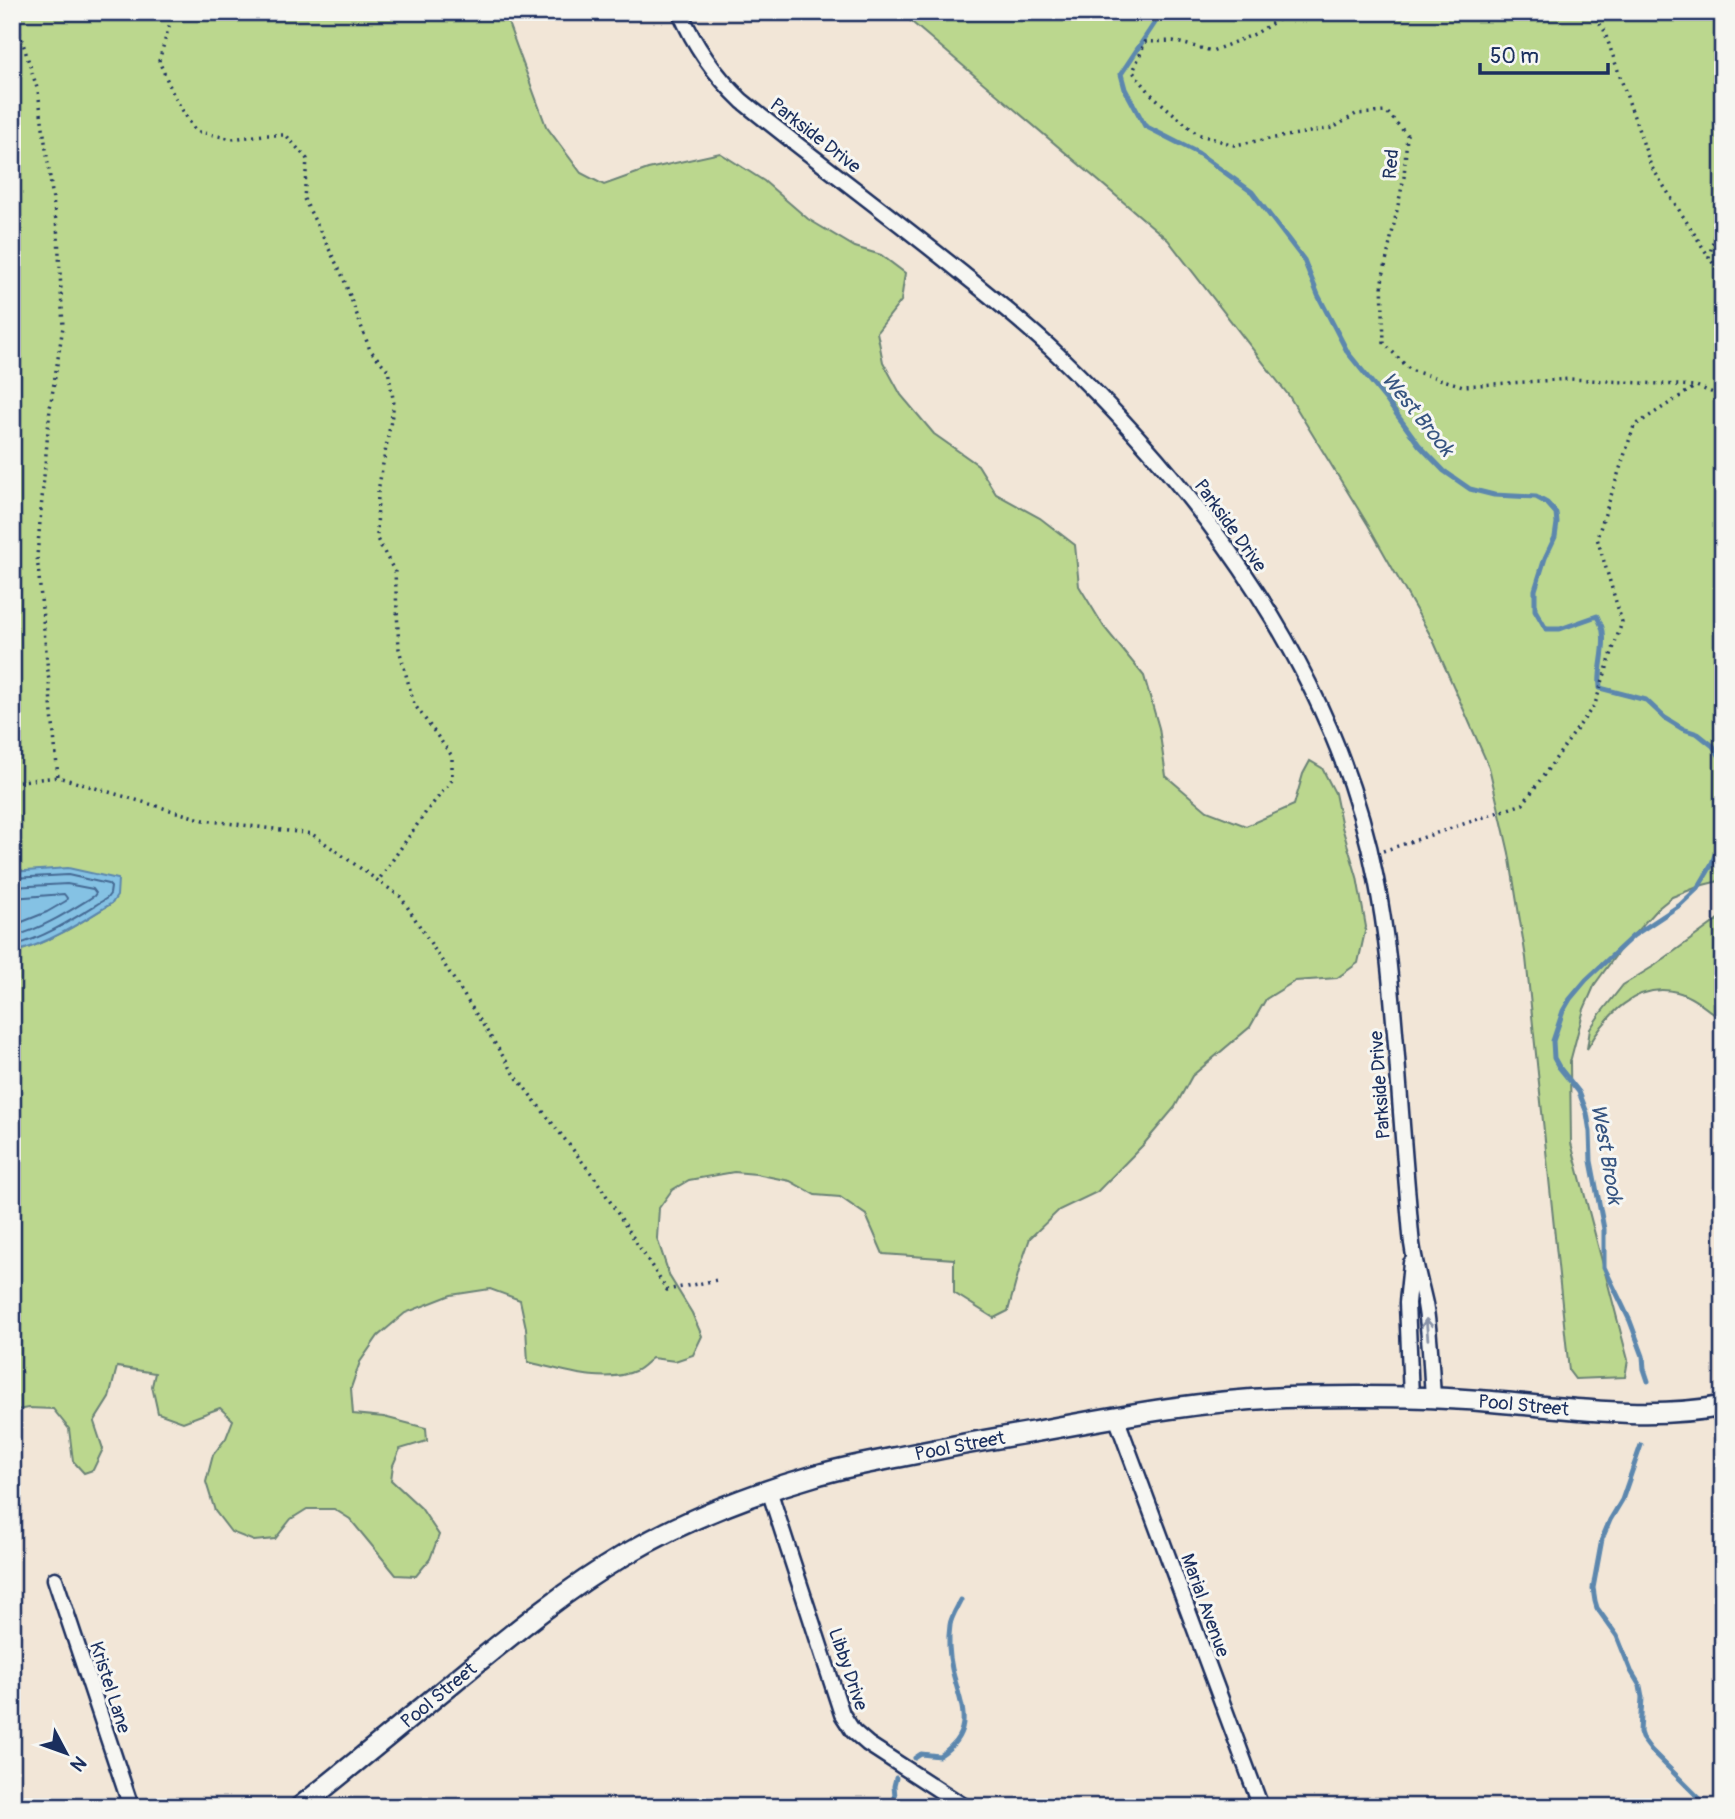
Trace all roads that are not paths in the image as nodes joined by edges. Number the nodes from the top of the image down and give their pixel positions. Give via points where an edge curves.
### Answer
1 (680, 12) edge
2 (1412, 1251) junction
3 (1410, 1397) junction
4 (1433, 1397) junction
5 (1723, 1406) edge
6 (1116, 1417) junction
7 (769, 1490) junction
8 (55, 1578) dead end
9 (131, 1807) edge
10 (300, 1807) edge
11 (965, 1807) edge
12 (1261, 1807) edge

1 - 2 street, Parkside Drive via 707,59 742,101 940,255 1055,352 1107,403 1226,548 1271,616 1326,719 1349,777 1371,855 1391,984
2 - 3 street, Parkside Drive via 1407,1303
4 -> 2 street, Parkside Drive via 1425,1306
3 - 4 main road, Pool Street
3 - 6 main road, Pool Street via 1265,1398
4 - 5 main road, Pool Street via 1647,1412
6 - 7 main road, Pool Street via 862,1464
6 - 12 street, Marial Avenue
7 - 10 main road, Pool Street via 672,1530 592,1576 512,1634
7 - 11 street, Libby Drive via 846,1723 868,1744
8 - 9 street, Kristel Lane

